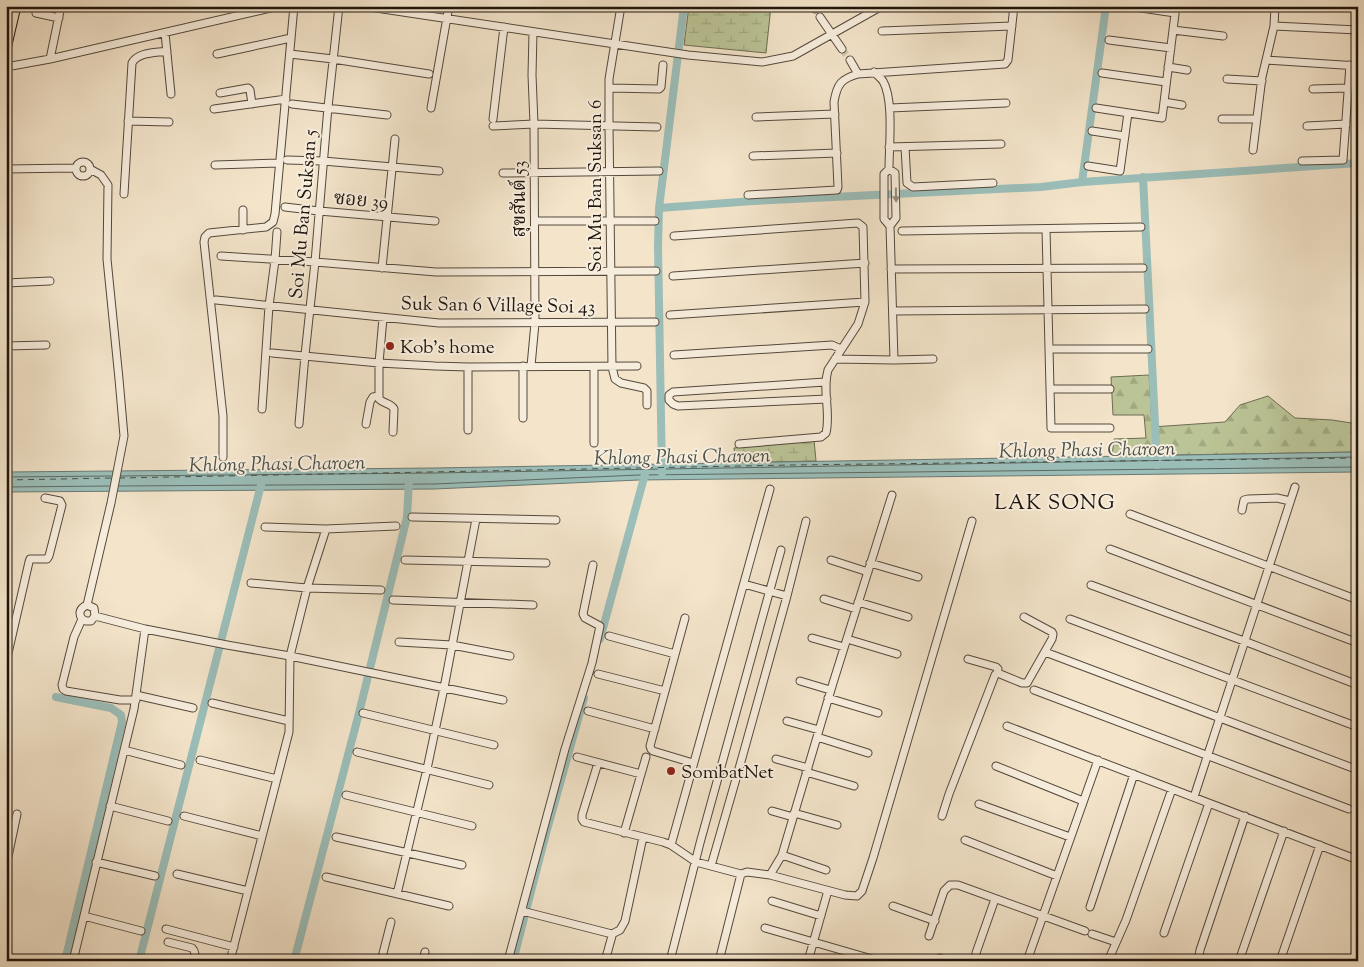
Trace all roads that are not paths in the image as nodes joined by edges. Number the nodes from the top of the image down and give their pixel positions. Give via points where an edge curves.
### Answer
1 (16, 6) edge
2 (61, 6) edge
3 (279, 6) edge
4 (294, 6) edge
5 (338, 6) edge
6 (363, 6) edge
7 (449, 6) edge
8 (621, 6) edge
9 (882, 6) edge
10 (1014, 6) edge
11 (1128, 6) edge
12 (1275, 6) edge
13 (249, 10) edge
14 (1176, 10) edge
15 (36, 13) dead end
16 (820, 17) dead end
17 (59, 18) junction
18 (446, 18) junction
19 (1012, 26) junction
20 (1274, 26) junction
21 (504, 27) junction
22 (1173, 30) junction
23 (1358, 30) edge
24 (882, 31) dead end
25 (533, 32) junction
26 (165, 33) junction
27 (832, 35) junction
28 (1223, 36) dead end
29 (291, 38) junction
30 (1109, 40) dead end
31 (615, 44) junction
32 (1171, 48) junction
33 (6, 49) edge
34 (842, 49) tunnel mouth
35 (167, 51) junction
36 (217, 54) dead end
37 (290, 54) junction
38 (50, 59) junction
39 (334, 59) junction
40 (850, 60) tunnel mouth
41 (1266, 60) junction
42 (663, 64) dead end
43 (1354, 66) edge
44 (6, 67) edge
45 (1168, 68) junction
46 (1187, 70) dead end
47 (874, 72) junction
48 (1102, 73) dead end
49 (429, 74) dead end
50 (858, 74) junction
51 (1227, 79) dead end
52 (1262, 81) junction
53 (1166, 82) junction
54 (609, 88) junction
55 (1348, 88) junction
56 (1313, 89) dead end
57 (220, 93) dead end
58 (171, 94) dead end
59 (289, 102) junction
60 (1164, 102) junction
61 (1006, 103) dead end
62 (252, 104) junction
63 (1182, 105) dead end
64 (328, 107) junction
65 (431, 108) dead end
66 (890, 108) junction
67 (1096, 108) dead end
68 (214, 109) dead end
69 (1128, 113) junction
70 (835, 114) junction
71 (387, 115) dead end
72 (756, 117) dead end
73 (1222, 119) dead end
74 (1257, 119) junction
75 (128, 120) junction
76 (169, 122) dead end
77 (534, 124) junction
78 (1346, 124) junction
79 (609, 125) junction
80 (1307, 126) dead end
81 (657, 127) dead end
82 (1092, 131) dead end
83 (1125, 136) junction
84 (395, 139) dead end
85 (1000, 144) dead end
86 (889, 147) junction
87 (905, 147) junction
88 (1253, 150) dead end
89 (837, 153) junction
90 (753, 156) dead end
91 (287, 160) dead end
92 (1302, 161) dead end
93 (323, 162) junction
94 (280, 164) junction
95 (215, 165) dead end
96 (1088, 166) dead end
97 (392, 167) junction
98 (6, 169) edge
99 (439, 171) dead end
100 (610, 171) junction
101 (659, 171) dead end
102 (534, 172) junction
103 (889, 172) junction
104 (502, 173) dead end
105 (993, 184) dead end
106 (124, 194) dead end
107 (748, 196) dead end
108 (285, 207) dead end
109 (242, 210) dead end
110 (319, 211) junction
111 (386, 218) junction
112 (434, 221) dead end
113 (534, 221) junction
114 (610, 221) junction
115 (655, 221) dead end
116 (890, 226) junction
117 (1141, 227) dead end
118 (1046, 228) junction
119 (243, 230) junction
120 (902, 231) dead end
121 (276, 232) dead end
122 (674, 236) dead end
123 (222, 256) dead end
124 (275, 260) junction
125 (315, 262) junction
126 (864, 263) junction
127 (382, 268) junction
128 (1047, 268) junction
129 (1143, 268) dead end
130 (891, 269) junction
131 (656, 271) dead end
132 (534, 272) junction
133 (610, 272) junction
134 (673, 276) dead end
135 (50, 281) dead end
136 (6, 283) edge
137 (216, 300) dead end
138 (865, 302) junction
139 (269, 306) junction
140 (1145, 309) dead end
141 (310, 310) junction
142 (1048, 310) junction
143 (893, 311) junction
144 (670, 315) dead end
145 (383, 318) junction
146 (611, 322) junction
147 (655, 322) dead end
148 (534, 323) junction
149 (46, 345) dead end
150 (6, 346) edge
151 (841, 349) junction
152 (1049, 349) junction
153 (1148, 349) dead end
154 (272, 352) dead end
155 (305, 355) junction
156 (674, 355) dead end
157 (835, 359) junction
158 (933, 359) dead end
159 (894, 360) junction
160 (379, 363) junction
161 (527, 366) junction
162 (636, 366) dead end
163 (468, 367) junction
164 (594, 367) junction
165 (612, 367) junction
166 (825, 382) junction
167 (1050, 389) junction
168 (1110, 389) dead end
169 (379, 396) junction
170 (826, 399) junction
171 (647, 405) dead end
172 (262, 409) dead end
173 (523, 418) dead end
174 (299, 424) dead end
175 (366, 424) dead end
176 (1110, 428) dead end
177 (468, 430) dead end
178 (393, 432) dead end
179 (594, 443) dead end
180 (738, 444) dead end
181 (223, 456) dead end
182 (1295, 487) dead end
183 (770, 489) dead end
184 (892, 495) dead end
185 (45, 498) dead end
186 (1290, 501) junction
187 (1242, 510) dead end
188 (1130, 514) dead end
189 (412, 517) dead end
190 (476, 519) junction
191 (556, 520) dead end
192 (806, 521) dead end
193 (972, 521) dead end
194 (396, 526) dead end
195 (265, 527) dead end
196 (326, 529) junction
197 (1110, 549) dead end
198 (781, 550) dead end
199 (404, 560) dead end
200 (832, 560) dead end
201 (468, 562) junction
202 (546, 563) dead end
203 (870, 563) junction
204 (593, 565) dead end
205 (1269, 566) junction
206 (868, 572) junction
207 (918, 577) dead end
208 (251, 583) dead end
209 (744, 584) junction
210 (1090, 585) dead end
211 (307, 588) junction
212 (381, 590) dead end
213 (771, 591) junction
214 (787, 596) junction
215 (824, 599) dead end
216 (393, 600) dead end
217 (1358, 600) edge
218 (460, 603) junction
219 (1256, 604) junction
220 (87, 605) junction
221 (533, 605) dead end
222 (857, 605) junction
223 (95, 616) junction
224 (908, 617) dead end
225 (1024, 617) dead end
226 (685, 618) dead end
227 (82, 619) junction
228 (1070, 619) dead end
229 (146, 628) junction
230 (609, 636) dead end
231 (812, 638) dead end
232 (847, 639) junction
233 (399, 642) dead end
234 (1244, 642) junction
235 (1358, 642) edge
236 (452, 645) junction
237 (844, 647) junction
238 (1045, 652) junction
239 (675, 654) junction
240 (897, 654) dead end
241 (290, 656) junction
242 (510, 656) dead end
243 (968, 658) dead end
244 (6, 662) edge
245 (997, 673) junction
246 (598, 674) dead end
247 (800, 681) dead end
248 (1231, 681) junction
249 (1358, 685) edge
250 (444, 688) junction
251 (1034, 690) dead end
252 (665, 691) junction
253 (829, 694) junction
254 (136, 697) junction
255 (503, 700) dead end
256 (212, 703) dead end
257 (193, 708) dead end
258 (588, 711) dead end
259 (878, 713) dead end
260 (363, 714) dead end
261 (1219, 718) junction
262 (289, 721) junction
263 (787, 721) dead end
264 (1007, 726) dead end
265 (1358, 727) edge
266 (655, 729) junction
267 (435, 732) junction
268 (818, 734) junction
269 (494, 745) dead end
270 (124, 750) junction
271 (357, 752) dead end
272 (868, 752) dead end
273 (1206, 756) junction
274 (577, 757) dead end
275 (646, 757) dead end
276 (776, 759) dead end
277 (200, 760) dead end
278 (1098, 760) junction
279 (598, 763) junction
280 (694, 763) junction
281 (181, 765) dead end
282 (996, 766) dead end
283 (427, 769) junction
284 (807, 770) junction
285 (1358, 770) edge
286 (641, 774) junction
287 (1134, 774) junction
288 (277, 779) junction
289 (489, 785) dead end
290 (854, 786) dead end
291 (1172, 789) junction
292 (346, 795) dead end
293 (1194, 797) junction
294 (1083, 801) junction
295 (1209, 803) junction
296 (979, 804) dead end
297 (110, 806) junction
298 (1349, 809) dead end
299 (772, 810) dead end
300 (417, 812) junction
301 (17, 814) dead end
302 (793, 815) junction
303 (184, 816) dead end
304 (942, 816) dead end
305 (1245, 816) junction
306 (168, 821) dead end
307 (837, 825) dead end
308 (472, 826) dead end
309 (1284, 831) junction
310 (624, 833) junction
311 (262, 836) junction
312 (336, 837) dead end
313 (643, 837) junction
314 (1070, 837) junction
315 (965, 840) dead end
316 (670, 845) junction
317 (1320, 845) junction
318 (407, 853) junction
319 (782, 855) junction
320 (1358, 860) edge
321 (96, 862) junction
322 (696, 862) junction
323 (462, 865) dead end
324 (6, 866) edge
325 (710, 866) junction
326 (826, 870) dead end
327 (177, 874) dead end
328 (741, 874) junction
329 (770, 875) junction
330 (155, 876) dead end
331 (1057, 876) junction
332 (326, 877) dead end
333 (248, 891) junction
334 (398, 894) junction
335 (827, 894) dead end
336 (996, 899) junction
337 (772, 901) dead end
338 (449, 906) dead end
339 (893, 906) dead end
340 (1090, 906) dead end
341 (522, 911) junction
342 (84, 916) junction
343 (821, 916) junction
344 (1042, 916) junction
345 (391, 922) dead end
346 (935, 922) junction
347 (765, 928) dead end
348 (166, 929) dead end
349 (141, 931) dead end
350 (1164, 933) dead end
351 (612, 934) junction
352 (929, 936) dead end
353 (168, 942) dead end
354 (813, 942) junction
355 (1116, 942) junction
356 (234, 947) junction
357 (425, 952) dead end
358 (976, 953) dead end
359 (231, 956) dead end
360 (509, 957) dead end
361 (73, 961) edge
362 (194, 961) edge
363 (381, 961) edge
364 (423, 961) edge
365 (605, 961) edge
366 (670, 961) edge
367 (719, 961) edge
368 (808, 961) edge
369 (879, 961) edge
370 (1027, 961) edge
371 (1108, 961) edge
372 (1198, 961) edge
373 (1239, 961) edge
374 (1280, 961) edge

1 - 33 main road
2 - 17 street
3 - 13 street
4 - 29 street
5 - 39 street, Soi Mu Ban Suksan 5
6 - 18 street
7 - 18 street
8 - 31 street, Soi Mu Ban Suksan 6
9 - 27 street
10 - 19 street
11 - 14 street
12 - 20 street
13 - 26 street
14 - 22 street
15 - 17 street
16 - 27 street
17 - 38 street
18 - 21 street
18 - 65 street
19 - 24 street
19 - 47 street via 1006,64
20 - 23 street
20 - 41 street
21 - 25 street
21 - 77 street via 493,122
22 - 28 street
22 - 32 street
25 - 31 street
25 - 77 street, สุขสันต์ 53
26 - 35 street
26 - 38 street
27 - 31 street via 793,56 762,62
27 - 34 street
29 - 36 street
29 - 37 street
30 - 32 street
31 - 54 street, Soi Mu Ban Suksan 6
32 - 45 street
35 - 58 street
35 - 75 street via 134,58
37 - 39 street
37 - 59 street
38 - 44 street
39 - 49 street
39 - 64 street, Soi Mu Ban Suksan 5
40 - 50 street
41 - 43 street
41 - 52 street
42 - 54 street via 659,89
43 - 55 street
45 - 46 street
45 - 53 street
47 - 50 street
47 - 66 street via 885,86
48 - 53 street
50 - 70 street via 841,82 836,91
51 - 52 street
52 - 74 street
53 - 60 street
54 - 79 street, Soi Mu Ban Suksan 6
55 - 56 street
55 - 78 street
57 - 62 street via 248,88
59 - 62 street
59 - 64 street
59 - 94 street
60 - 63 street
60 - 69 street via 1162,118
61 - 66 street
62 - 68 street
64 - 71 street
64 - 93 street, Soi Mu Ban Suksan 5
66 - 86 street
67 - 69 street
69 - 83 street
70 - 72 street
70 - 89 street
73 - 74 street
74 - 88 street
75 - 76 street
75 - 106 street
77 - 79 street
77 - 102 street, สุขสันต์ 53
78 - 80 street
78 - 92 street via 1342,160
79 - 81 street
79 - 100 street, Soi Mu Ban Suksan 6
82 - 83 street
83 - 96 street via 1120,171
84 - 97 street
85 - 87 street
86 - 87 street
86 - 103 street
87 - 105 street via 908,183 913,187
89 - 90 street
89 - 107 street via 836,191
91 - 93 street
93 - 97 street
93 - 110 street, Soi Mu Ban Suksan 5
94 - 95 street
94 - 119 street via 273,222 266,227
97 - 99 street
97 - 111 street
98 - 220 street via 75,168 81,176 90,170 101,175 108,185 107,259 124,436
100 - 101 street
100 - 102 street
100 - 114 street, Soi Mu Ban Suksan 6
102 - 104 street
102 - 113 street, สุขสันต์ 53
103 - 116 street via 884,219
103 -> 116 street via 896,218
108 - 110 street, ซอย 39
109 - 119 street
110 - 111 street, ซอย 39
110 - 125 street, Soi Mu Ban Suksan 5
111 - 112 street, ซอย 39
111 - 127 street
113 - 114 street
113 - 132 street, สุขสันต์ 53
114 - 115 street
114 - 133 street, Soi Mu Ban Suksan 6
116 - 130 street
117 - 118 street
118 - 120 street
118 - 128 street
119 - 181 street via 209,233 204,242 223,416
121 - 124 street
122 - 126 street via 858,224 864,231
123 - 124 street
124 - 125 street
124 - 139 street
125 - 127 street
125 - 141 street, Soi Mu Ban Suksan 5
126 - 134 street
126 - 138 street
127 - 132 street via 436,272
128 - 129 street
128 - 130 street
128 - 142 street
130 - 143 street
131 - 133 street
132 - 133 street
132 - 148 street, สุขสันต์ 53
133 - 146 street, Soi Mu Ban Suksan 6
135 - 136 street
137 - 139 street, Suk San 6 Village Soi 43
138 - 144 street
138 - 151 street via 858,324
139 - 141 street, Suk San 6 Village Soi 43
139 - 172 street
140 - 142 street
141 - 145 street, Suk San 6 Village Soi 43
141 - 155 street, Soi Mu Ban Suksan 5
142 - 143 street
142 - 152 street
143 - 159 street
145 - 148 street, Suk San 6 Village Soi 43 via 439,323
145 - 160 street
146 - 147 street, Suk San 6 Village Soi 43
146 - 148 street, Suk San 6 Village Soi 43
146 - 165 street, Soi Mu Ban Suksan 6
148 - 161 street, สุขสันต์ 53
149 - 150 street
151 - 156 street via 832,345
151 - 157 street
152 - 153 street
152 - 167 street
154 - 155 street
155 - 160 street
155 - 174 street, Soi Mu Ban Suksan 5
157 - 159 street
157 - 166 street
158 - 159 street
160 - 163 street
160 - 169 street
161 - 163 street
161 - 164 street
161 - 173 street, สุขสันต์ 53
162 - 165 street
163 - 177 street
164 - 165 street
164 - 179 street
165 - 171 street via 615,379 621,383 644,388
166 - 170 street
166 - 170 street via 673,392 669,395 672,404 678,406
167 - 168 street
167 - 176 street via 1051,428
169 - 175 street via 370,402
169 - 178 street via 383,403 394,409
170 - 180 street via 828,424 826,433 821,437
182 - 186 street
183 - 209 street
184 - 203 street
185 - 244 street via 60,501 62,505 49,556 47,559 30,559
186 - 187 street via 1248,499 1244,500
186 - 205 street
188 - 205 street
189 - 190 street
190 - 191 street
190 - 201 street
192 - 214 street
193 - 329 street via 862,891 857,896 845,895
194 - 196 street
195 - 196 street
196 - 211 street
197 - 219 street
198 - 213 street
199 - 201 street
200 - 206 street
201 - 202 street
201 - 218 street
203 - 206 street
203 - 207 street
204 - 341 street via 583,614 600,626 599,634
205 - 217 street
205 - 219 street
206 - 222 street
208 - 211 street
209 - 213 street
209 - 280 street
210 - 234 street
211 - 212 street
211 - 241 street
213 - 214 street
213 - 322 street
214 - 325 street
215 - 222 street
216 - 218 street
218 - 221 street
218 - 236 street
219 - 234 street
219 - 235 street
220 - 223 street via 94,608
220 - 227 street via 80,611
222 - 224 street
222 - 232 street
223 - 227 street via 91,621
223 - 229 street
225 - 238 street via 1052,632
226 - 239 street
227 - 254 street via 74,637 63,689 120,700
228 - 248 street
229 - 241 street
229 - 254 street
230 - 239 street
231 - 237 street
232 - 237 street
232 - 240 street
233 - 236 street
234 - 248 street
234 - 249 street
236 - 242 street
236 - 250 street
237 - 253 street
238 - 245 street via 1027,683
238 - 261 street
239 - 252 street
241 - 250 street
241 - 262 street
243 - 245 street via 996,667
245 - 304 street
246 - 252 street
247 - 253 street
248 - 261 street
248 - 265 street
250 - 255 street
250 - 267 street
251 - 273 street
252 - 266 street
253 - 259 street
253 - 268 street
254 - 257 street
254 - 270 street
256 - 262 street
258 - 266 street
260 - 267 street
261 - 273 street
261 - 285 street
262 - 288 street
263 - 268 street
264 - 278 street
266 - 280 street via 650,746 653,751
267 - 269 street
267 - 283 street
268 - 272 street
268 - 284 street
270 - 281 street
270 - 297 street
271 - 283 street
273 - 293 street
273 - 298 street
274 - 279 street
275 - 286 street
276 - 284 street
277 - 288 street
278 - 287 street
278 - 294 street
279 - 286 street
279 - 310 street via 582,819 587,824
280 - 316 street
282 - 294 street
283 - 289 street
283 - 300 street
284 - 290 street
284 - 302 street
286 - 310 street
287 - 291 street
287 - 340 street
288 - 311 street
291 - 293 street
291 - 355 street
292 - 300 street
293 - 295 street
294 - 314 street
295 - 305 street
295 - 350 street
296 - 314 street
297 - 306 street
297 - 321 street
299 - 302 street
300 - 308 street
300 - 318 street
301 - 324 street
302 - 307 street
302 - 319 street
303 - 311 street
305 - 309 street
305 - 372 street
309 - 317 street
309 - 373 street
310 - 313 street
311 - 333 street
312 - 318 street
313 - 316 street
313 - 351 street via 625,922
314 - 331 street
315 - 331 street
316 - 322 street
317 - 320 street
317 - 374 street
318 - 323 street
318 - 334 street
319 - 326 street
319 - 329 street
321 - 330 street
321 - 342 street
322 - 325 street
322 - 366 street
325 - 328 street
327 - 333 street
328 - 329 street
328 - 367 street
331 - 344 street
332 - 334 street
333 - 356 street
334 - 338 street
335 - 343 street
336 - 344 street
336 - 346 street via 950,885 944,891
336 - 358 street
337 - 343 street
339 - 346 street
341 - 351 street
341 - 360 street
342 - 349 street
342 - 361 street
343 - 354 street
344 - 355 street
344 - 370 street
345 - 363 street
346 - 352 street
347 - 354 street
348 - 356 street
351 - 365 street
353 - 362 street via 192,948 196,954
354 - 368 street
354 - 369 street
355 - 371 street
356 - 359 street
357 - 364 street

